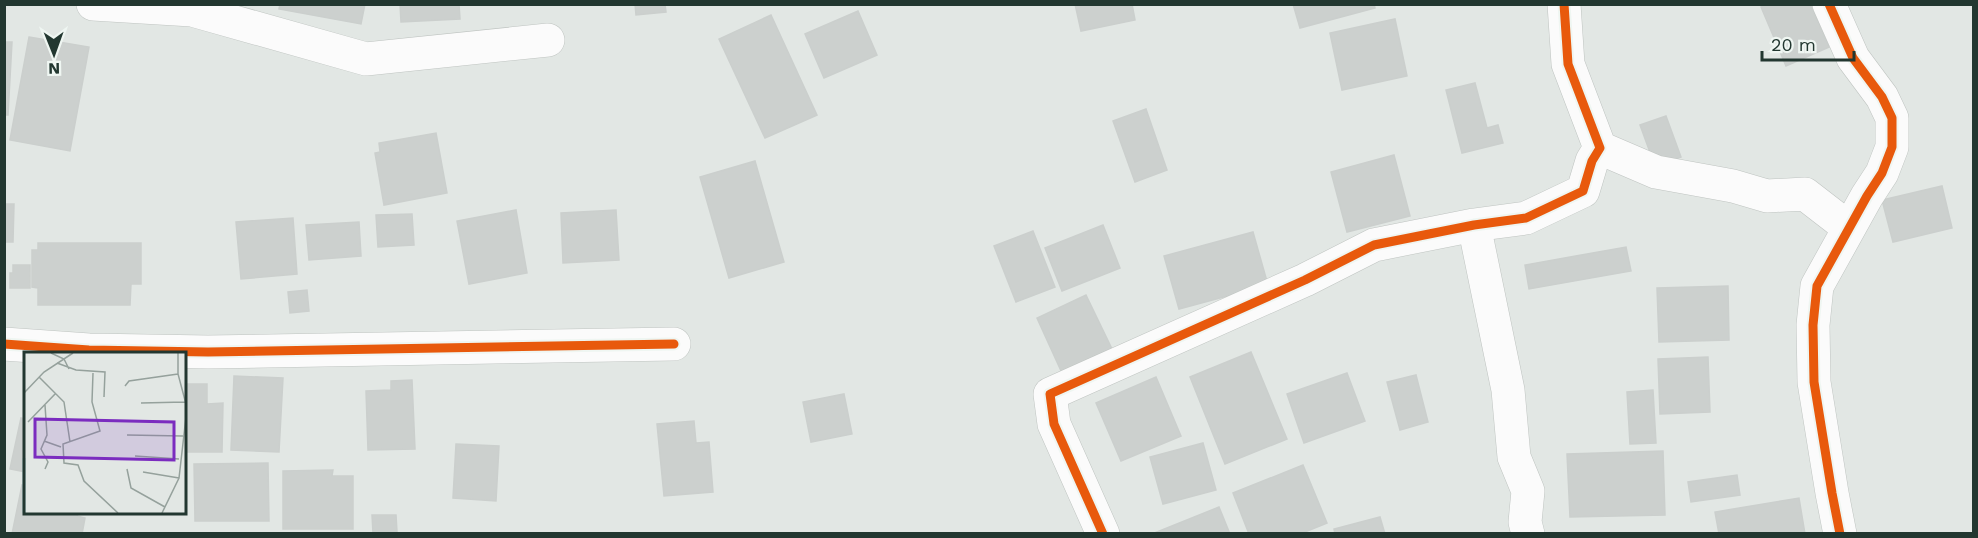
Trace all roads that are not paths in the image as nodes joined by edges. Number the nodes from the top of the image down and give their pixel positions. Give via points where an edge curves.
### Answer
1 (93, 4) edge
2 (1564, 4) edge
3 (1829, 4) edge
4 (548, 40) dead end
5 (1600, 148) junction
6 (1474, 225) junction
7 (1849, 228) junction
8 (4, 344) edge
9 (674, 344) dead end
10 (1103, 534) edge
11 (1528, 534) edge
12 (1840, 534) edge

1 - 4 street via 192,10 366,59
2 - 5 street via 1568,64
3 - 7 street via 1853,58 1882,97 1892,118 1892,147 1882,173
5 - 6 street via 1583,191 1526,218
5 - 7 street via 1656,172 1767,196 1805,194
6 - 10 street via 1374,245 1050,394 1054,424
6 - 11 street via 1508,390 1514,457 1528,491
7 - 12 street via 1817,286 1813,325 1814,382
8 - 9 street via 207,352

